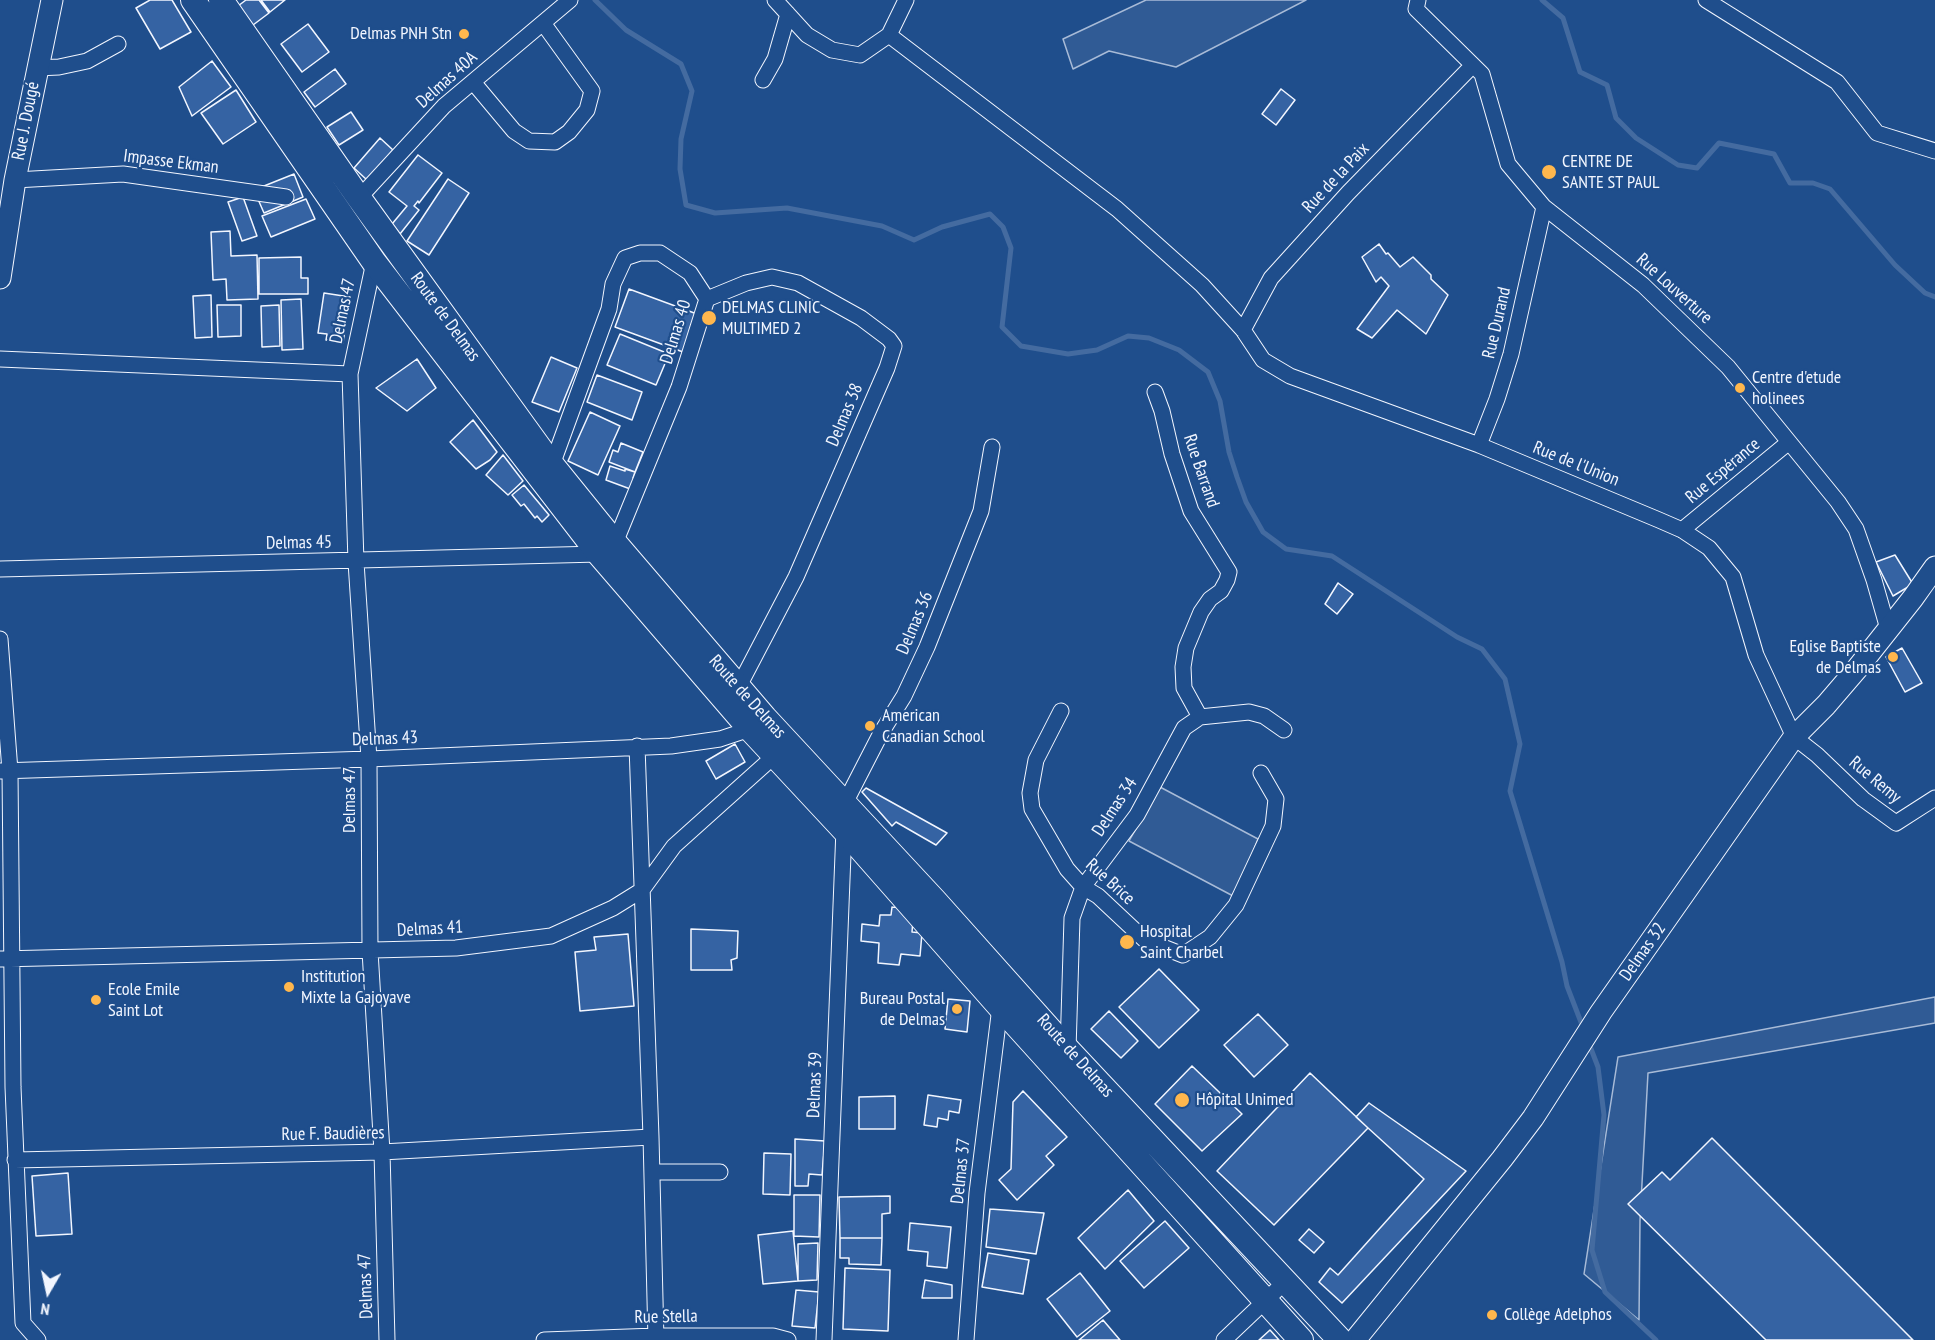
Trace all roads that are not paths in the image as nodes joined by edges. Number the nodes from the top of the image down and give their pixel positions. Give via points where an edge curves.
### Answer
1 (52, 0) edge
2 (193, 0) edge
3 (221, 0) edge
4 (775, 0) edge
5 (906, 0) edge
6 (1418, 0) edge
7 (1706, 0) edge
8 (565, 4) edge
9 (788, 14) junction
10 (543, 23) junction
11 (889, 35) junction
12 (118, 44) dead end
13 (1473, 65) junction
14 (37, 68) junction
15 (763, 80) dead end
16 (473, 82) junction
17 (1935, 151) edge
18 (15, 180) junction
19 (286, 197) dead end
20 (359, 198) junction
21 (1544, 207) junction
22 (374, 262) junction
23 (0, 278) edge
24 (707, 298) junction
25 (1243, 330) junction
26 (0, 360) edge
27 (350, 374) junction
28 (1155, 392) dead end
29 (1789, 442) junction
30 (1479, 446) junction
31 (992, 447) dead end
32 (552, 465) junction
33 (1682, 530) junction
34 (607, 549) junction
35 (356, 562) junction
36 (1935, 567) edge
37 (0, 569) edge
38 (1888, 628) junction
39 (0, 639) edge
40 (738, 688) junction
41 (1061, 711) dead end
42 (1200, 717) junction
43 (758, 724) junction
44 (1284, 730) dead end
45 (1794, 737) junction
46 (637, 746) junction
47 (782, 750) junction
48 (369, 759) junction
49 (5, 771) edge
50 (1262, 773) dead end
51 (1935, 798) edge
52 (844, 803) junction
53 (845, 831) junction
54 (1083, 887) junction
55 (642, 890) junction
56 (370, 951) junction
57 (6, 959) edge
58 (1009, 1000) junction
59 (1068, 1050) junction
60 (6, 1086) edge
61 (651, 1137) junction
62 (382, 1152) junction
63 (15, 1160) junction
64 (652, 1172) junction
65 (720, 1172) dead end
66 (1285, 1282) junction
67 (1267, 1300) junction
68 (1372, 1318) junction
69 (656, 1338) edge
70 (1343, 1338) edge
71 (38, 1340) edge
72 (387, 1340) edge
73 (543, 1340) edge
74 (788, 1340) edge
75 (824, 1340) edge
76 (966, 1340) edge
77 (1224, 1340) edge
78 (1301, 1340) edge
79 (1364, 1340) edge

1 - 14 street, Rue J. Dougé
2 - 22 main road, Route de Delmas
3 - 20 main road, Route de Delmas
4 - 9 street
5 - 11 street
6 - 13 street, Rue Louverture via 1416,9
7 - 17 street via 1837,82 1877,133
8 - 10 street, Delmas 40A
9 - 11 street via 807,35 832,50 860,55
9 - 15 street via 775,59
10 - 16 street, Delmas 40A
10 - 16 street via 592,91 587,110 569,132 555,142 529,141 514,131
11 - 25 street, Rue de l'Union via 1118,209 1202,285
12 - 14 street via 87,62
13 - 21 street, Rue Louverture via 1482,74 1508,164
13 - 25 street, Rue de la Paix via 1271,278
14 - 18 street, Rue J. Dougé
16 - 20 street, Delmas 40A via 444,106
18 - 19 street, Impasse Ekman via 123,174
18 - 23 street, Rue J. Dougé
20 - 32 main road, Route de Delmas
21 - 29 street, Rue Louverture via 1643,285 1728,367
21 - 30 street, Rue Durand via 1511,354
22 - 27 street, Delmas 47
22 - 34 main road, Route de Delmas
24 - 32 street, Delmas 40 via 690,273 660,253 625,258
24 - 34 street, Delmas 40 via 679,387
24 - 40 street, Delmas 38 via 772,278 798,283 861,318 894,346 796,577
25 - 30 street, Rue de l'Union via 1263,360 1290,376
26 - 27 street
27 - 35 street, Delmas 47
28 - 42 street, Rue Barrand via 1191,511 1229,572 1221,591 1200,612 1186,648 1184,688
29 - 33 street, Rue Espérance
29 - 38 street, Rue Louverture via 1856,529
30 - 33 street, Rue de l'Union
31 - 52 street, Delmas 36 via 981,511 927,647
32 - 34 main road, Route de Delmas
33 - 45 street, Rue de l'Union via 1709,548 1733,577 1756,656
34 - 35 street, Delmas 45
34 - 40 main road, Route de Delmas
34 - 43 main road, Route de Delmas
35 - 37 street, Delmas 45
35 - 48 street, Delmas 47
36 - 38 street, Delmas 32
38 - 45 street, Delmas 32 via 1826,705
39 - 49 street
40 - 43 main road, Route de Delmas
41 - 54 street, Rue Brice via 1036,760 1030,793 1032,809 1067,869
42 - 44 street via 1249,712 1264,716
42 - 54 street, Delmas 34 via 1184,728 1137,815
43 - 46 street, Delmas 43 via 720,739
43 - 47 main road, Route de Delmas
45 - 51 street, Rue Remy via 1896,823
45 - 68 street, Delmas 32 via 1601,1012 1533,1118
46 - 48 street, Delmas 43
46 - 55 street
47 - 52 main road, Route de Delmas
47 - 53 main road, Route de Delmas
47 - 55 street, Delmas 41 via 674,846
48 - 49 street, Delmas 43
48 - 56 street, Delmas 47
49 - 57 street
50 - 54 street, Rue Brice via 1276,798 1273,826 1236,905 1210,937 1183,955 1145,940
52 - 53 street, Delmas 39
52 - 58 main road, Route de Delmas
53 - 58 main road, Route de Delmas
53 - 75 street, Delmas 39
54 - 59 street, Delmas 34 via 1072,918
55 - 56 street, Delmas 41 via 551,936 456,948
55 - 61 street
56 - 57 street, Delmas 41
56 - 62 street, Delmas 47
57 - 60 street
58 - 59 main road, Route de Delmas
58 - 67 main road, Route de Delmas
58 - 76 street, Delmas 37 via 977,1193
59 - 66 main road, Route de Delmas
60 - 63 street
61 - 62 street, Rue F. Baudières
61 - 64 street
62 - 63 street, Rue F. Baudières
62 - 72 street, Delmas 47
63 - 71 street via 23,1323
64 - 65 street
64 - 69 street
66 - 67 street
66 - 70 main road, Route de Delmas
67 - 77 street
67 - 78 main road, Route de Delmas
68 - 70 street
68 - 79 street
69 - 73 street, Rue Stella
69 - 74 street, Rue Stella via 773,1336

